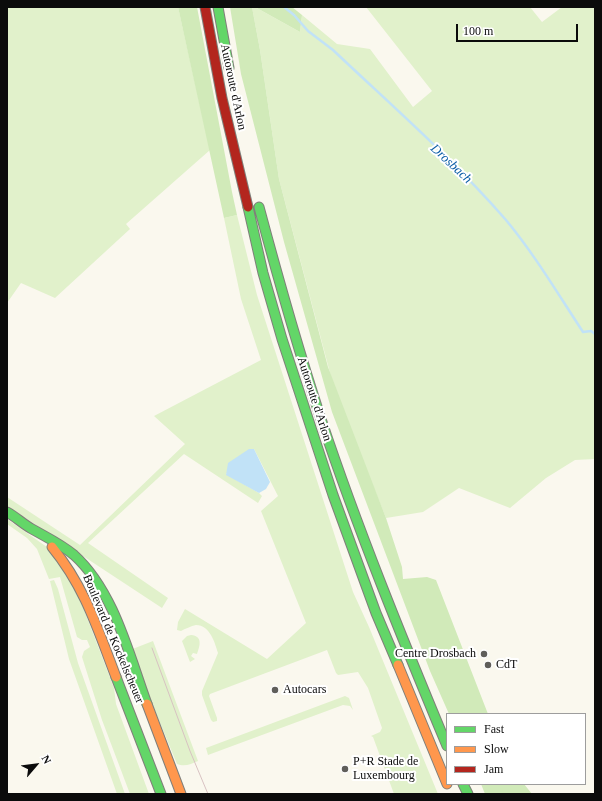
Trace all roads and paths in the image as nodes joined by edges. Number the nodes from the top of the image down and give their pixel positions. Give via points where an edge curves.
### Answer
1 (205, 7) edge
2 (218, 7) edge
3 (232, 80) dead end
4 (258, 198) dead end
5 (7, 512) edge
6 (32, 529) junction
7 (446, 744) edge
8 (446, 782) edge
9 (464, 785) edge
10 (161, 794) edge
11 (181, 794) edge
12 (468, 794) edge

1 - 8 main road, Autoroute d'Arlon via 242,187 286,353 333,495 376,613
2 - 3 main road, Autoroute d'Arlon
4 - 7 main road, Autoroute d'Arlon via 281,289 343,483
5 - 6 main road
6 - 10 main road, Boulevard de Kockelscheuer via 64,560 87,603
6 - 11 main road, Boulevard de Kockelscheuer via 66,549 89,571 99,585 126,646
9 - 12 main road

